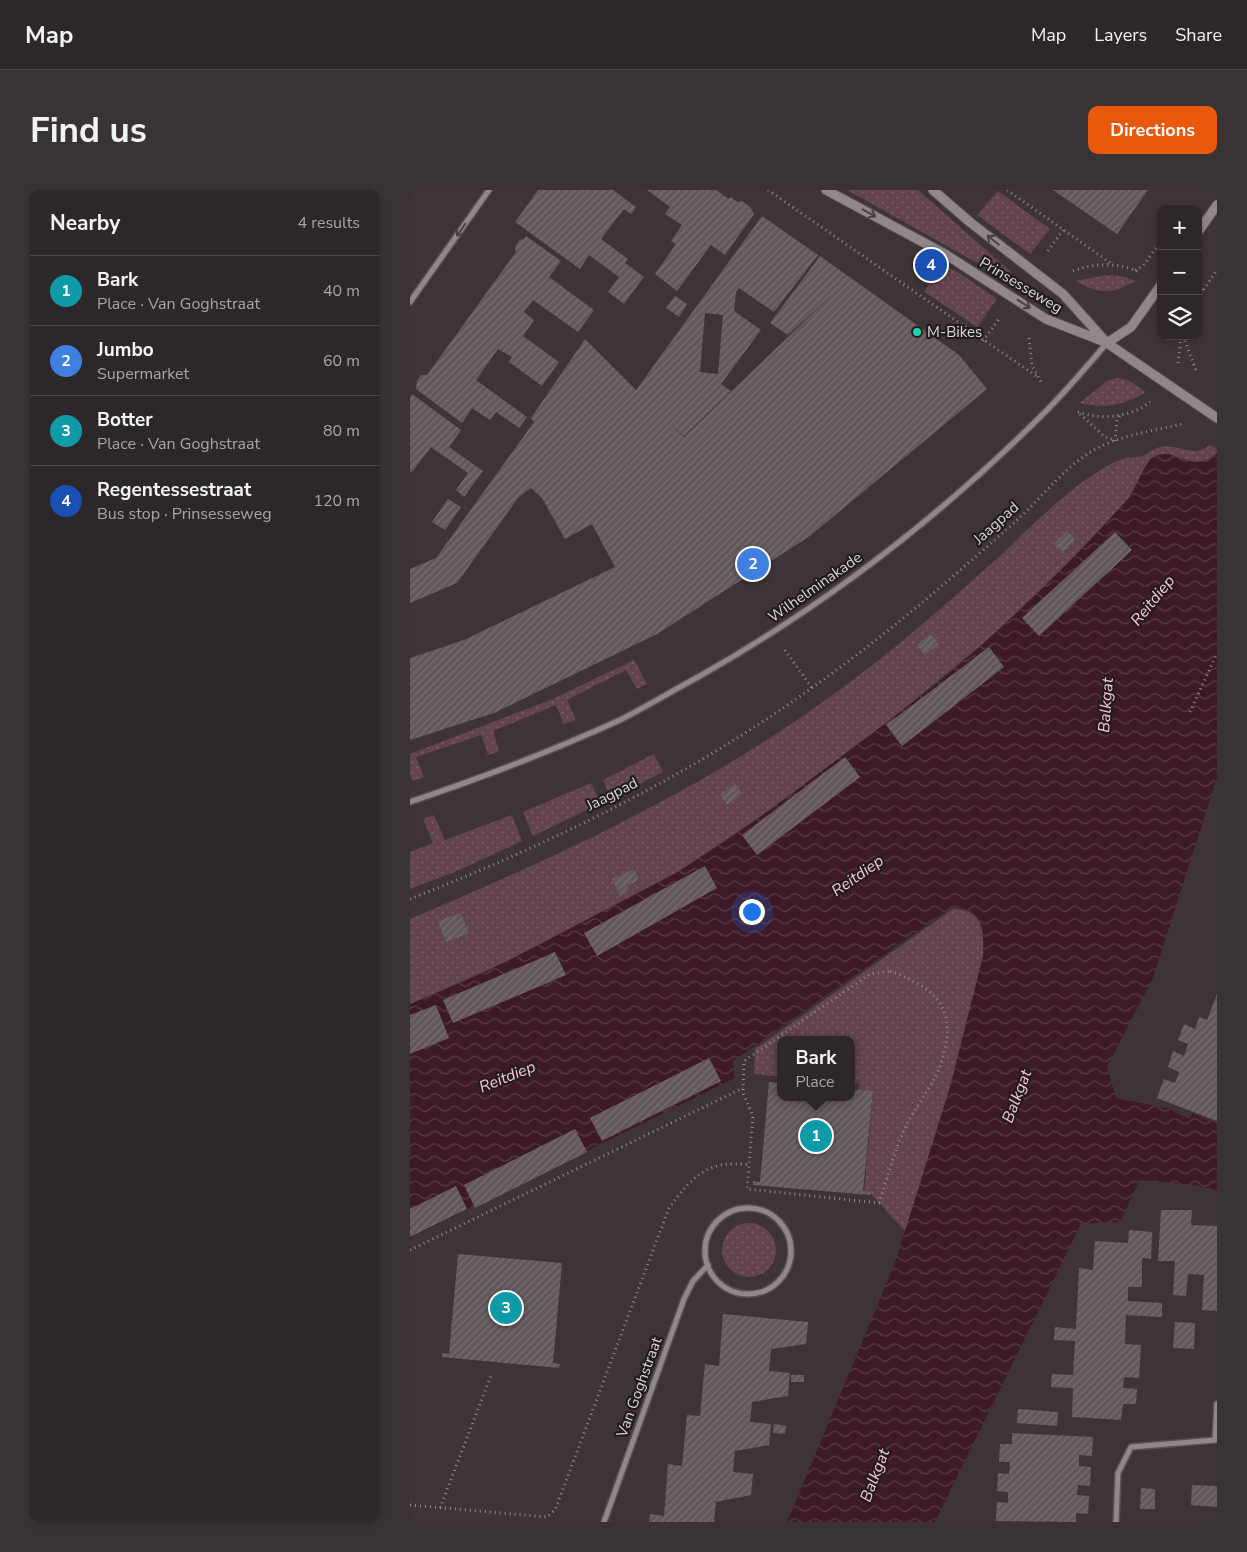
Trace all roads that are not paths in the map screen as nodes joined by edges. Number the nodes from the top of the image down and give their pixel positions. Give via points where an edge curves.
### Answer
1 (489, 190) edge
2 (826, 190) edge
3 (934, 190) edge
4 (1217, 205) edge
5 (1202, 226) edge
6 (1157, 291) edge
7 (410, 302) edge
8 (1107, 342) junction
9 (1215, 417) edge
10 (410, 802) edge
11 (708, 1265) junction
12 (1217, 1404) edge
13 (604, 1522) edge
14 (1116, 1522) edge

1 -> 7 street
2 -> 8 street, Prinsesseweg via 945,254 1046,319
8 -> 3 street, Prinsesseweg via 1063,294
4 - 5 street
6 - 8 street, Wilhelminakade via 1131,327
8 - 9 street
8 - 10 street, Wilhelminakade via 1046,411 946,504 846,584 773,633 622,719
11 - 11 street via 714,1277 725,1287 752,1294 778,1282 791,1257 791,1243 777,1219 752,1208 738,1209 714,1224 705,1250
11 - 13 street, Van Goghstraat via 693,1281 684,1299
12 - 14 street via 1215,1440 1131,1447 1118,1473

